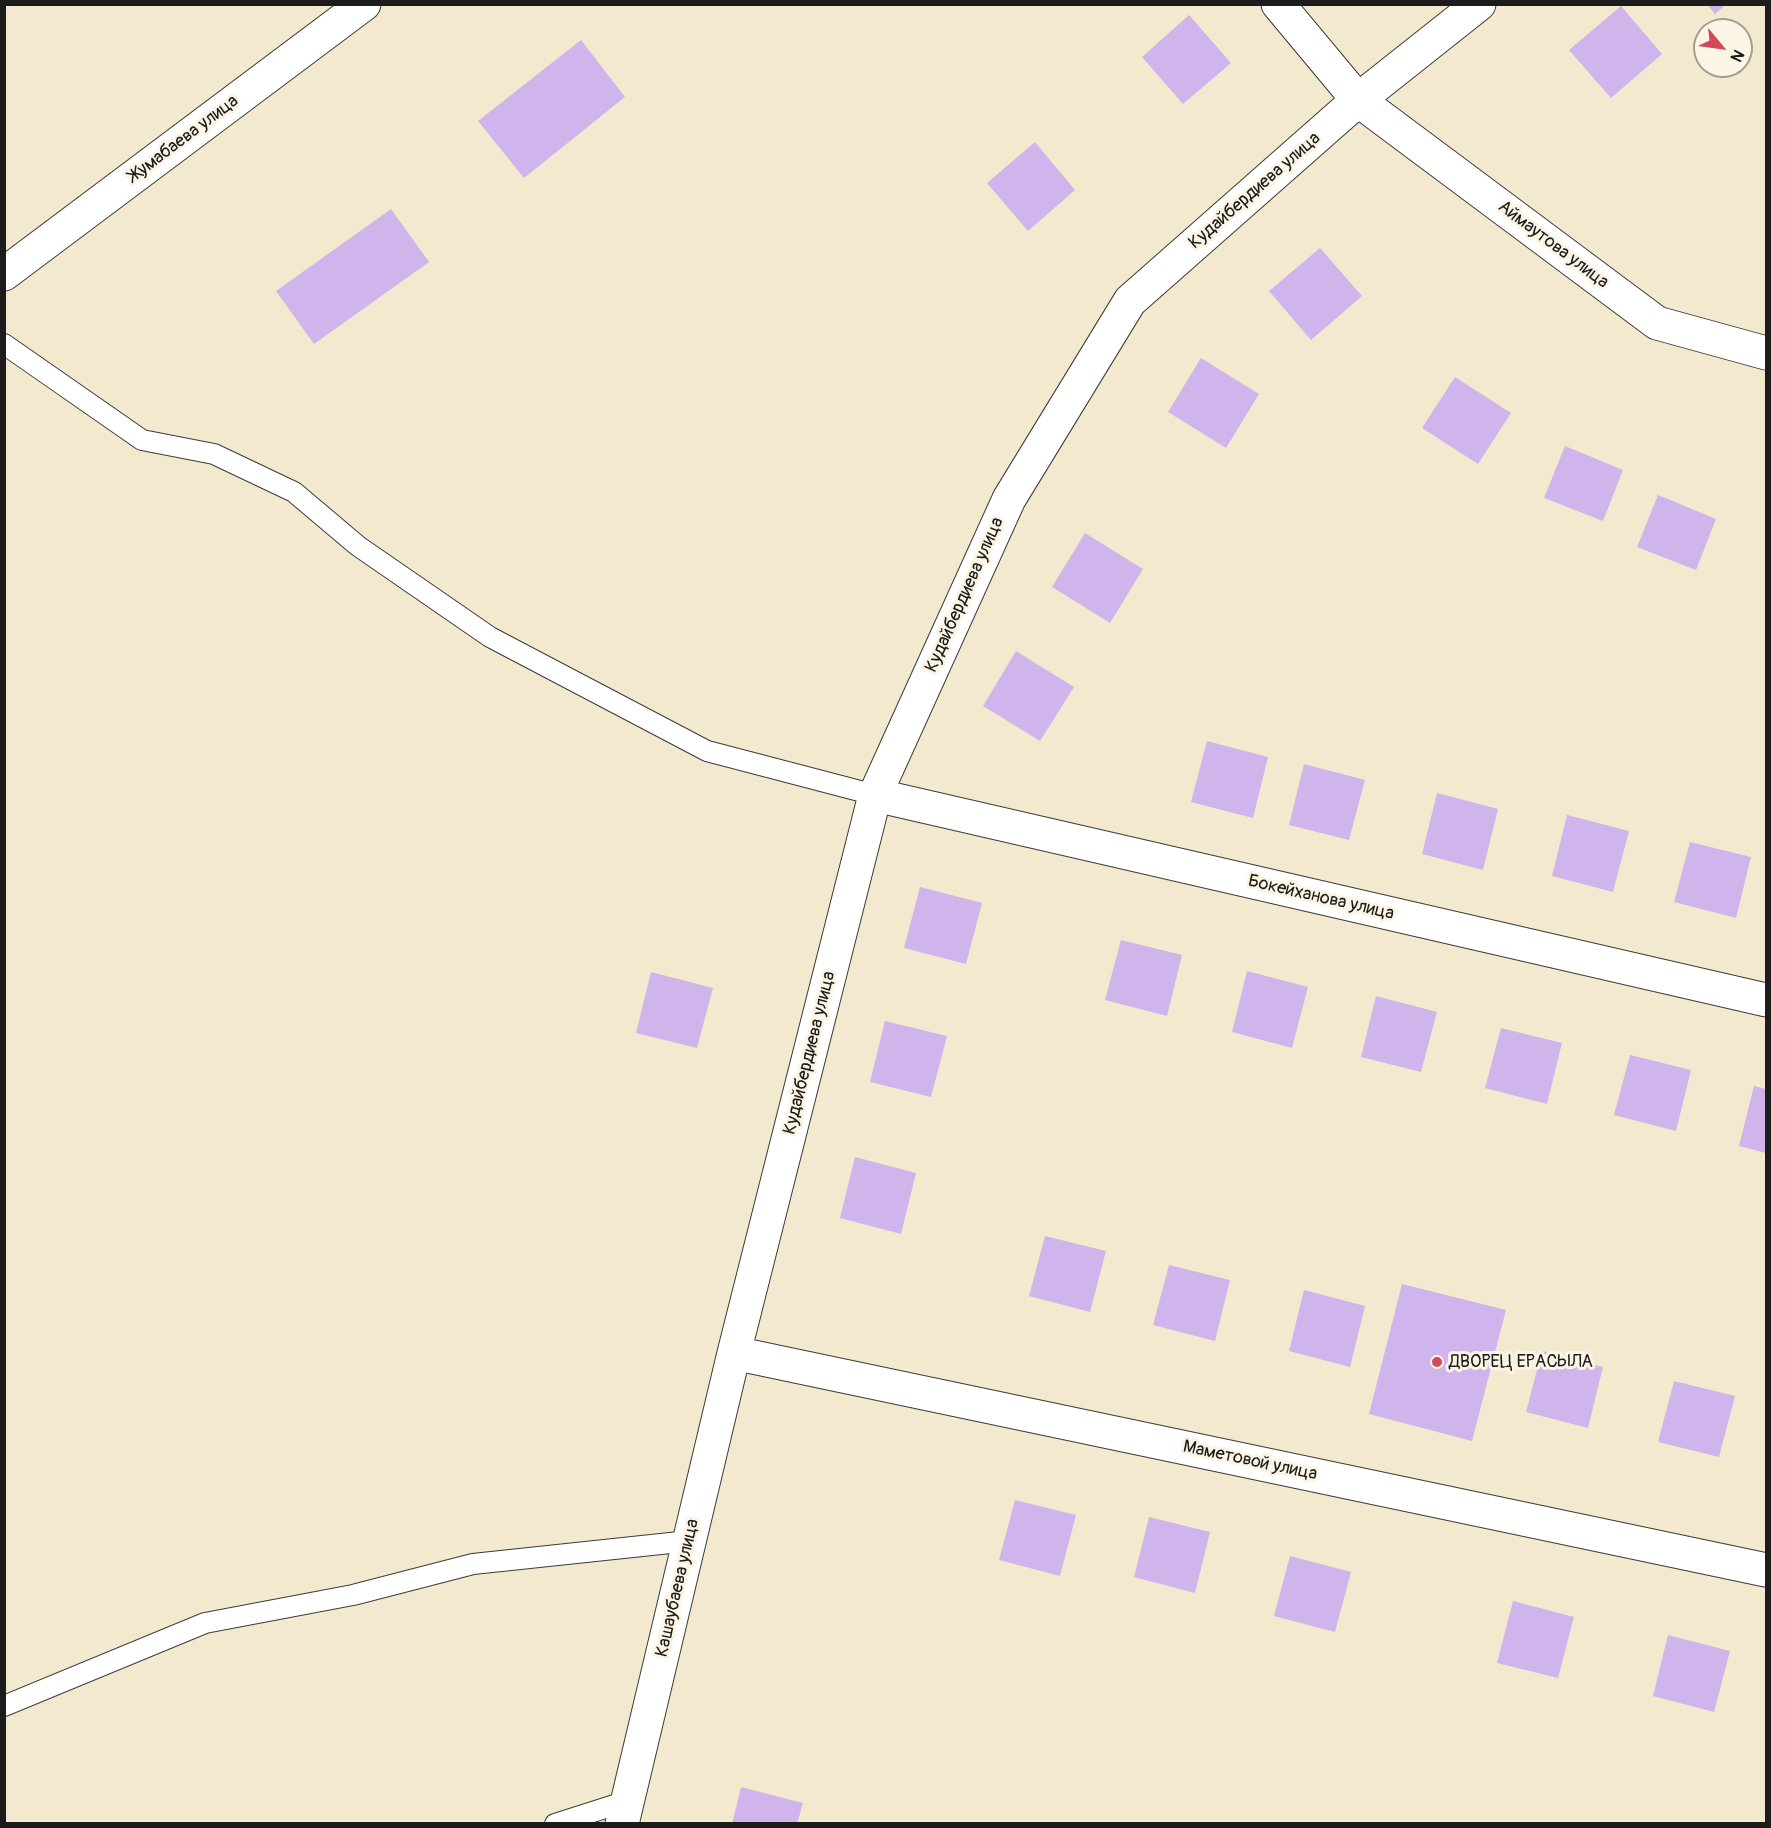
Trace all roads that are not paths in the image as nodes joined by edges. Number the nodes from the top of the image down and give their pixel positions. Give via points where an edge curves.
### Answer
1 (364, 4) edge
2 (1278, 4) edge
3 (1479, 4) edge
4 (1358, 100) junction
5 (4, 274) edge
6 (4, 344) edge
7 (1767, 353) edge
8 (875, 795) junction
9 (1767, 1000) edge
10 (734, 1353) junction
11 (689, 1541) junction
12 (1767, 1570) edge
13 (4, 1706) edge
14 (624, 1813) edge
15 (555, 1824) edge

1 - 5 street, Жумабаева улица
2 - 4 street, Аймаутова улица
3 - 4 street, Кудайбердиева улица
4 - 7 street, Аймаутова улица via 1657,323
4 - 8 street, Кудайбердиева улица via 1130,301 1009,499
6 - 8 lane via 142,440 214,454 294,492 358,546 490,637 707,751
8 - 9 street, Бокейханова улица
8 - 10 street, Кудайбердиева улица
10 - 11 street, Кашаубаева улица
10 - 12 street, Маметовой улица
11 - 13 lane via 473,1564 353,1595 205,1623
11 - 14 street, Кашаубаева улица
14 - 15 lane

